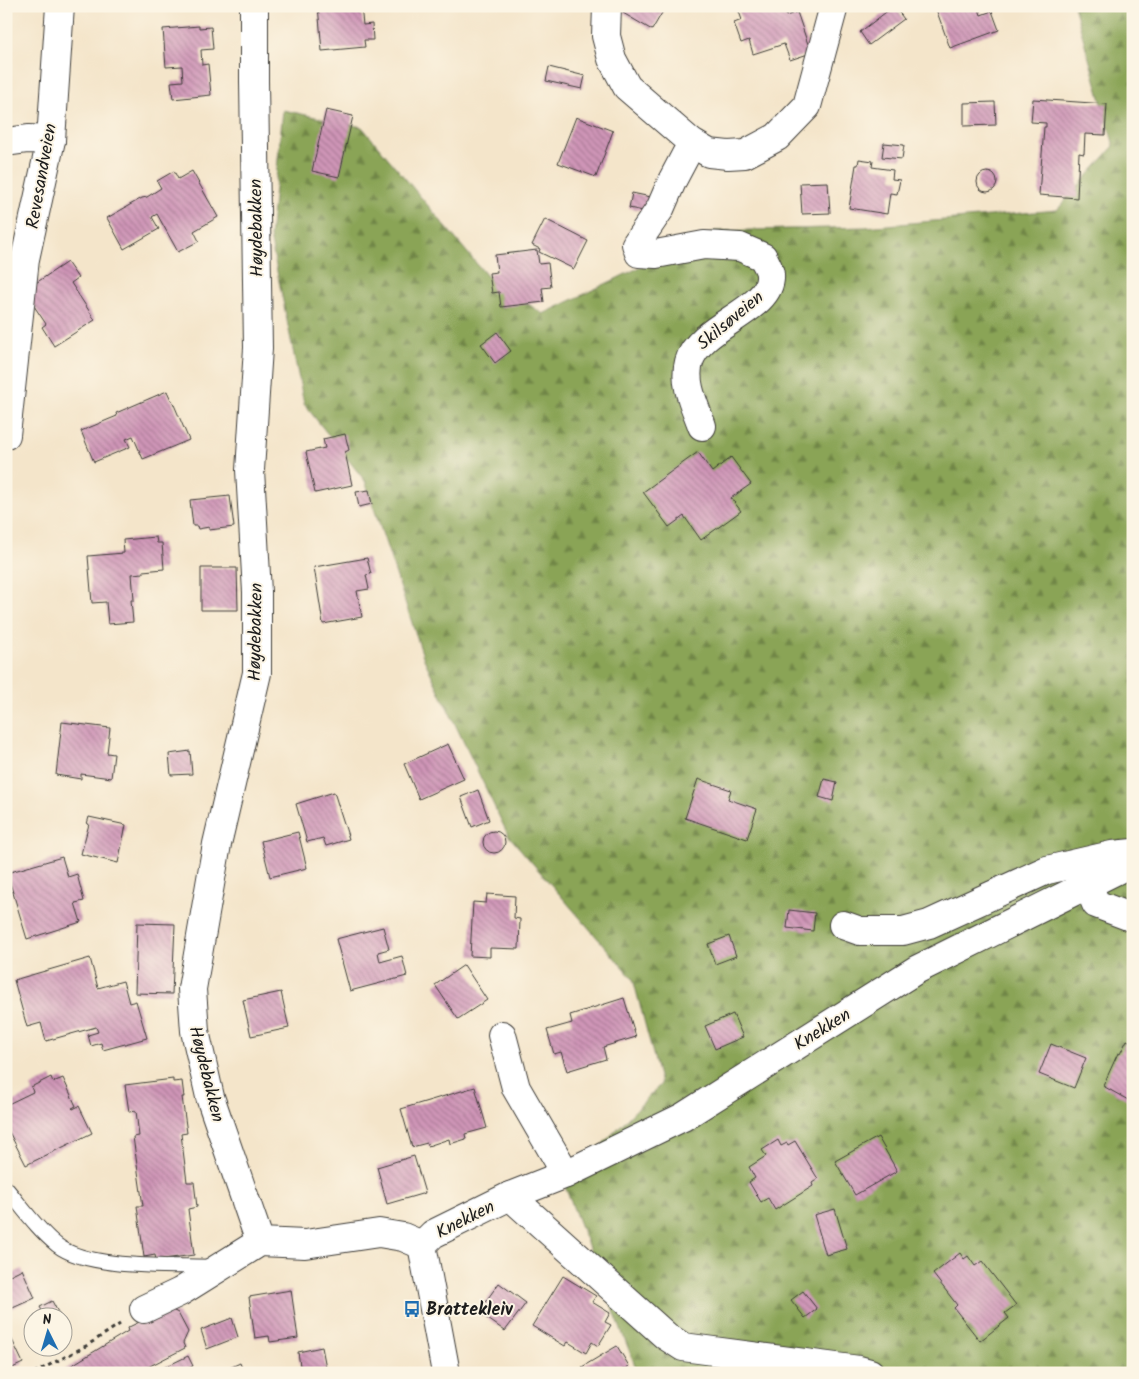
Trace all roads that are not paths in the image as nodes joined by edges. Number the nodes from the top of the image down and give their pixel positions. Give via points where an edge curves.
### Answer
1 (60, 6) edge
2 (254, 6) edge
3 (607, 6) edge
4 (834, 6) edge
5 (8, 137) edge
6 (51, 140) junction
7 (692, 143) junction
8 (702, 426) dead end
9 (6, 435) edge
10 (1133, 853) edge
11 (1133, 858) edge
12 (1088, 884) junction
13 (1133, 918) edge
14 (843, 925) dead end
15 (502, 1035) dead end
16 (566, 1174) junction
17 (6, 1188) edge
18 (510, 1196) junction
19 (260, 1242) junction
20 (422, 1245) junction
21 (220, 1267) junction
22 (144, 1309) road end
23 (446, 1373) edge
24 (870, 1373) edge

1 - 6 street, Revesandveien
2 - 19 street, Høydebakken via 258,348 250,470 257,592 257,673 217,844 192,989 195,1031 210,1097
3 - 7 street via 606,36 612,59 627,87
4 - 7 street via 807,106 777,138 745,154 709,153
5 - 6 street
6 - 9 street, Revesandveien via 25,259
7 - 8 street, Skilsøveien via 660,209 636,244 639,253 656,254 704,245 740,247 763,257 770,274 768,288 758,301 707,336 694,349 688,364 688,386
10 - 14 street via 1047,870 929,924 903,932 860,931
11 - 12 street, Knekken via 1121,868
12 - 13 street via 1096,904
12 - 16 street, Knekken via 916,970 683,1117
15 - 16 street via 516,1088
16 - 18 street, Knekken
17 - 21 lane via 45,1234 73,1255 121,1264
18 - 20 street, Knekken via 432,1234
18 - 24 street, Knekken via 666,1336 683,1347
19 - 20 street via 305,1244 379,1233 403,1237
19 - 21 street
20 - 23 street
21 - 22 street via 180,1292

